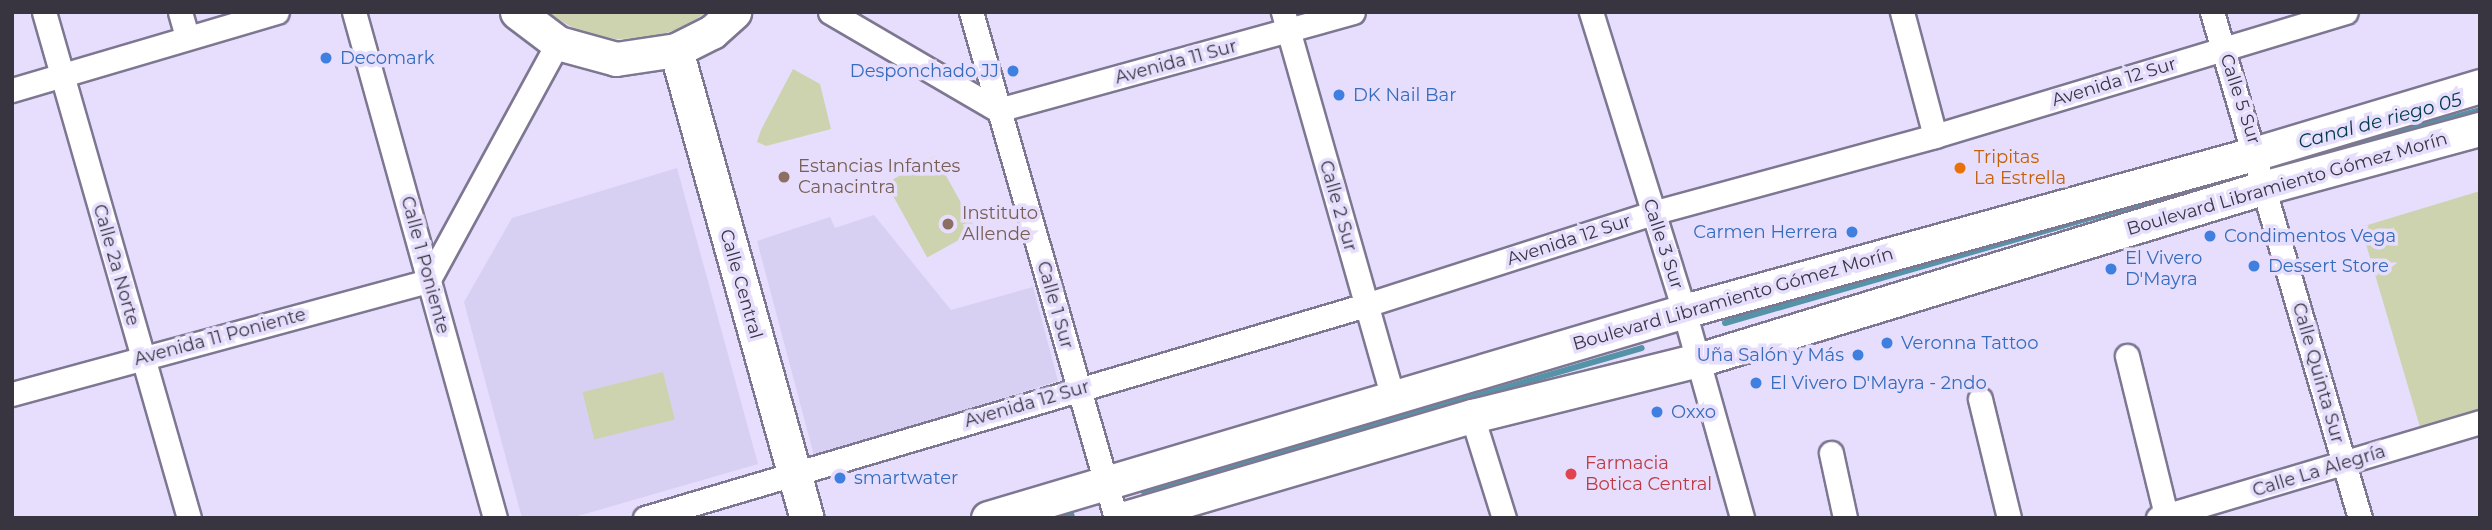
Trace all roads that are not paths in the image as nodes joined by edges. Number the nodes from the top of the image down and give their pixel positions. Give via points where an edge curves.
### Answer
1 (44, 12) edge
2 (180, 12) edge
3 (277, 12) edge
4 (354, 12) edge
5 (517, 12) edge
6 (734, 12) edge
7 (830, 12) edge
8 (971, 12) edge
9 (1353, 12) edge
10 (1591, 12) edge
11 (1902, 12) edge
12 (2213, 12) edge
13 (2346, 12) edge
14 (1286, 22) edge
15 (187, 37) junction
16 (558, 43) junction
17 (2223, 48) junction
18 (676, 50) junction
19 (62, 75) junction
20 (2480, 86) edge
21 (12, 90) edge
22 (999, 110) junction
23 (2480, 129) edge
24 (1935, 136) junction
25 (2257, 153) junction
26 (2266, 187) junction
27 (1652, 214) junction
28 (428, 281) junction
29 (1366, 305) junction
30 (1684, 311) junction
31 (2127, 356) dead end
32 (143, 357) junction
33 (1698, 360) junction
34 (1079, 389) junction
35 (12, 394) edge
36 (1393, 399) junction
37 (1980, 399) dead end
38 (1472, 416) junction
39 (2480, 422) edge
40 (1831, 453) dead end
41 (2344, 464) junction
42 (794, 473) junction
43 (1106, 481) junction
44 (2162, 517) edge
45 (189, 518) edge
46 (495, 518) edge
47 (645, 518) edge
48 (807, 518) edge
49 (988, 518) edge
50 (1116, 518) edge
51 (1125, 518) edge
52 (1504, 518) edge
53 (1742, 518) edge
54 (1845, 518) edge
55 (2009, 518) edge
56 (2360, 518) edge

1 - 19 street, Calle 2a Norte
2 - 15 street
3 - 15 street
4 - 28 street, Calle 1 Poniente
5 - 16 main road
6 - 18 main road via 712,32
7 - 22 street
8 - 22 street, Calle 1 Sur
9 - 14 street, Avenida 11 Sur
10 - 27 street, Calle 3 Sur
11 - 24 street
12 - 17 street, Calle 5 Sur
13 - 17 street, Avenida 12 Sur
14 - 22 street, Avenida 11 Sur
14 - 29 street, Calle 2 Sur
15 - 19 street
16 - 18 main road via 616,59
16 - 28 street
17 - 24 street, Avenida 12 Sur
17 - 25 street, Calle 5 Sur
18 - 42 main road, Calle Central
19 - 21 street
19 - 32 street, Calle 2a Norte
20 - 25 main road, Boulevard Libramiento Gómez Morín
22 - 34 street, Calle 1 Sur
23 - 26 main road, Boulevard Libramiento Gómez Morín
24 - 27 street, Avenida 12 Sur
25 - 26 street, Calle 5 Sur
25 - 30 main road, Boulevard Libramiento Gómez Morín
26 - 33 main road, Boulevard Libramiento Gómez Morín
26 - 41 street, Calle Quinta Sur
27 - 29 street, Avenida 12 Sur
27 - 30 street, Calle 3 Sur
28 - 32 street, Avenida 11 Poniente
28 - 46 street, Calle 1 Poniente
29 - 34 street, Avenida 12 Sur
29 - 36 street, Calle 2 Sur
30 - 33 street, Calle 3 Sur
30 - 36 main road, Boulevard Libramiento Gómez Morín
31 - 44 street
32 - 35 street, Avenida 11 Poniente
32 - 45 street, Calle 2a Norte
33 - 38 main road, Boulevard Libramiento Gómez Morín
33 - 53 street, Calle 3 Sur
34 - 42 street, Avenida 12 Sur
34 - 43 street, Calle 1 Sur
36 - 43 main road, Boulevard Libramiento Gómez Morín
37 - 55 street
38 - 51 main road, Boulevard Libramiento Gómez Morín
38 - 52 street
39 - 41 street, Calle La Alegría
40 - 54 street
41 - 44 street, Calle La Alegría
41 - 56 street, Calle Quinta Sur
42 - 47 street, Avenida 12 Sur
42 - 48 main road, Calle Central
43 - 49 main road, Boulevard Libramiento Gómez Morín
43 - 50 street, Calle 1 Sur

